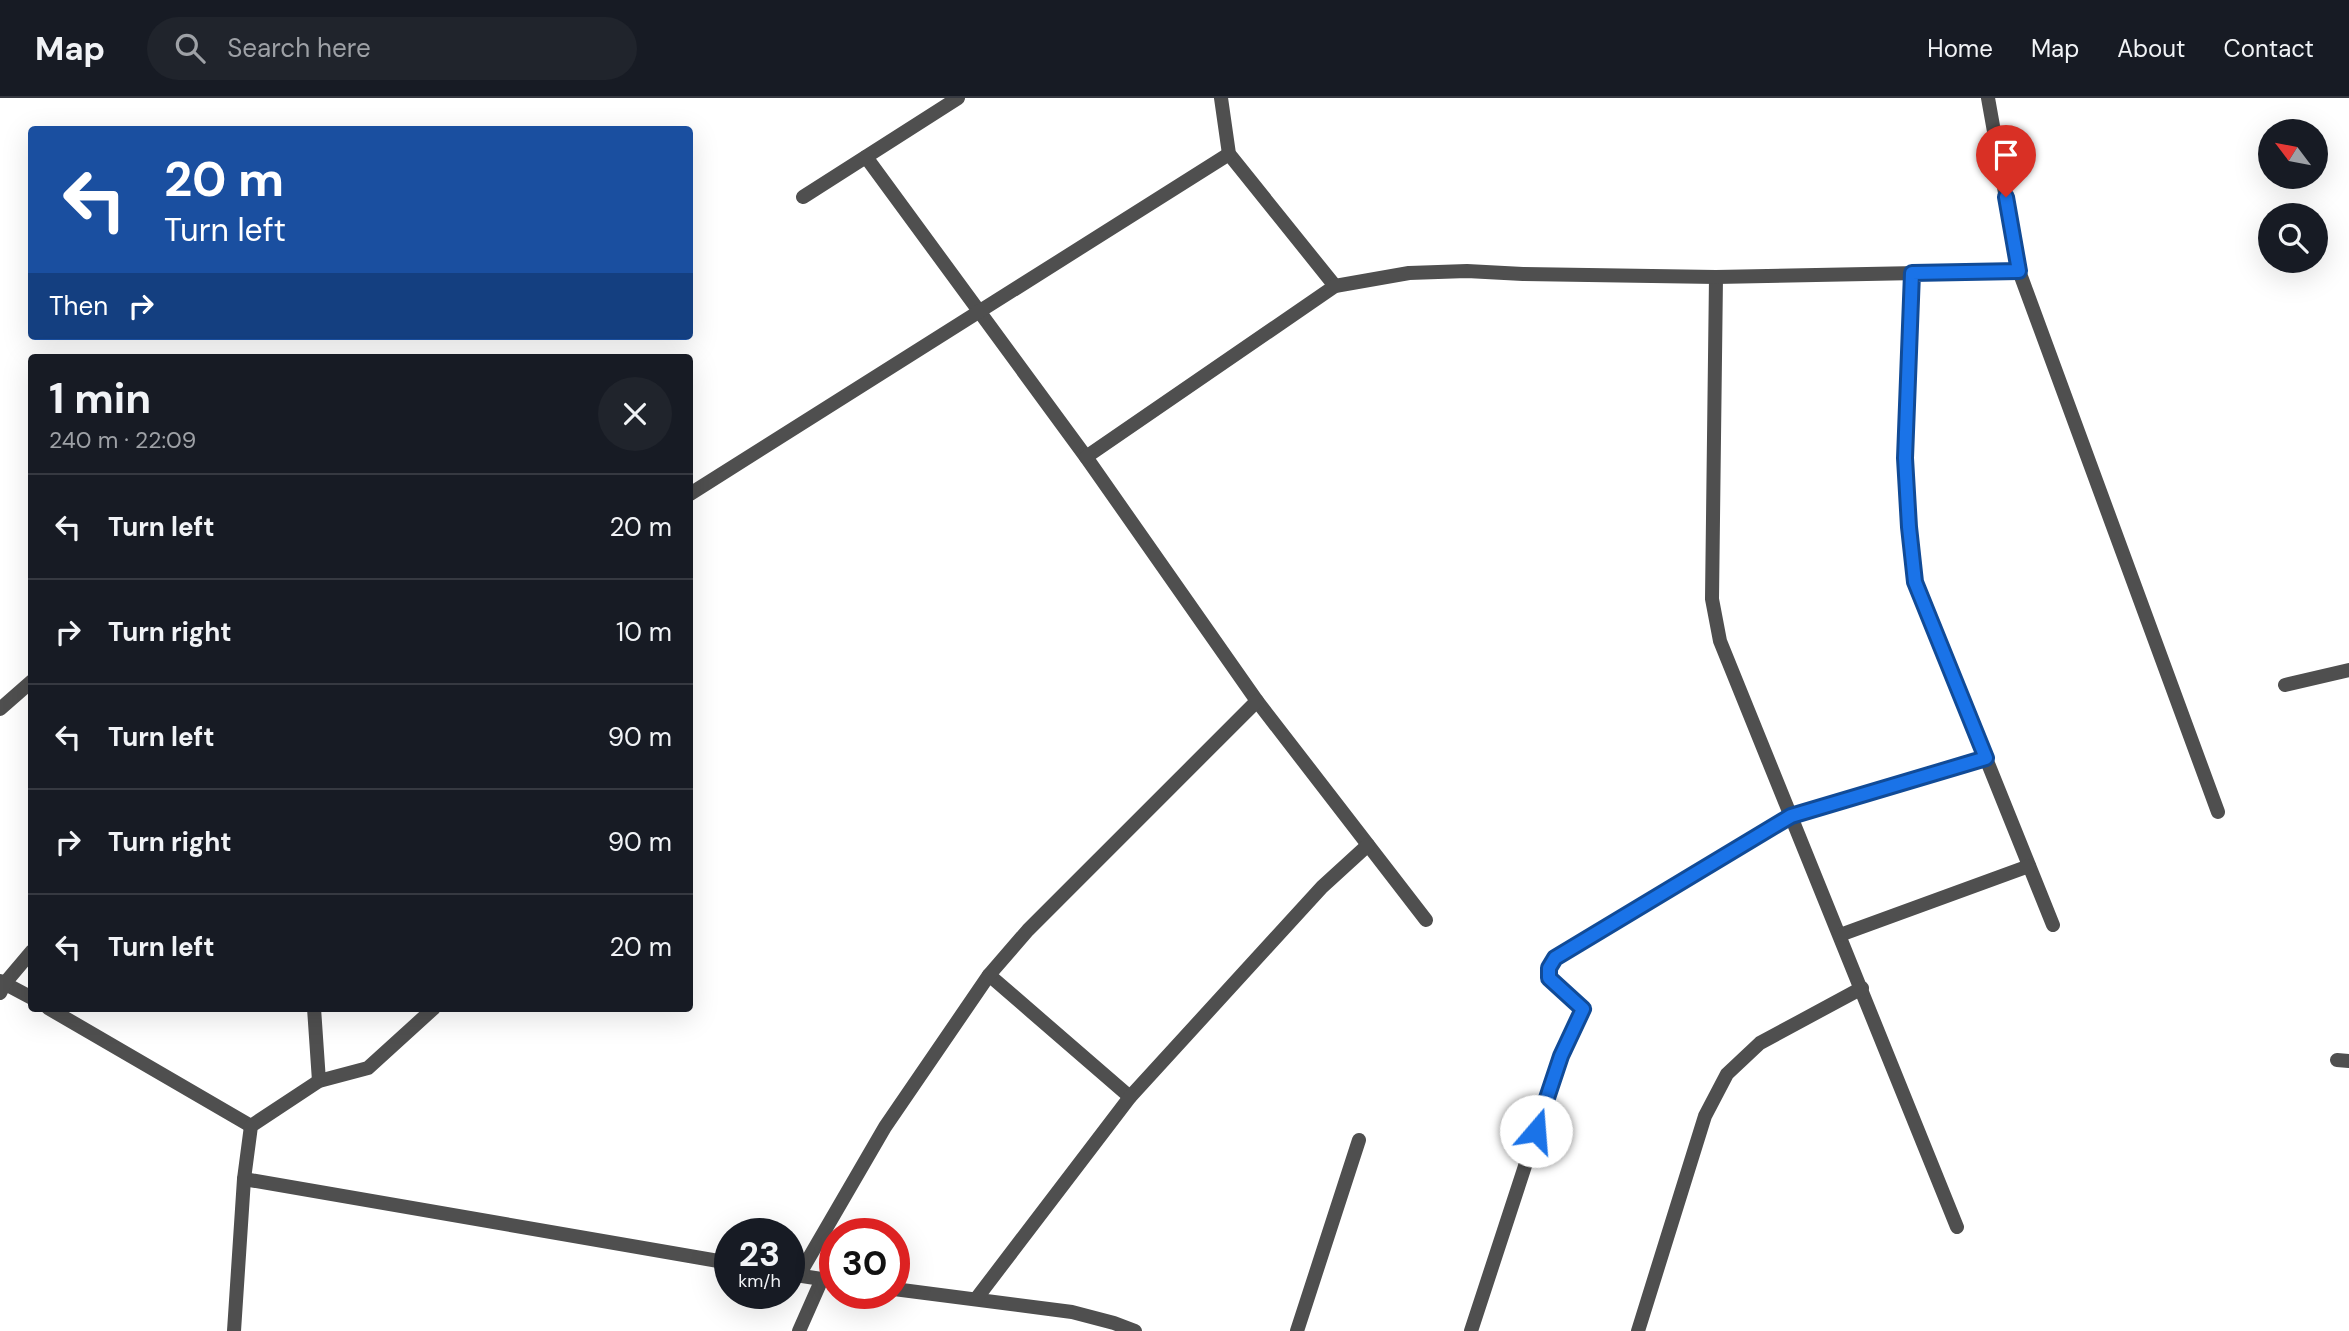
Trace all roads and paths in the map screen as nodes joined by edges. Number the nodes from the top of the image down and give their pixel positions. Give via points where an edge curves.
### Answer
1 (958, 98) edge
2 (1221, 98) edge
3 (1989, 98) edge
4 (1229, 154) junction
5 (866, 157) junction
6 (803, 197) dead end
7 (2019, 271) junction
8 (1912, 273) junction
9 (1716, 277) junction
10 (1335, 286) junction
11 (978, 311) junction
12 (1086, 457) junction
13 (693, 492) edge
14 (2349, 670) edge
15 (28, 684) edge
16 (2285, 685) dead end
17 (1256, 701) junction
18 (0, 709) edge
19 (1986, 758) junction
20 (2218, 813) dead end
21 (1791, 816) junction
22 (1368, 845) junction
23 (2029, 866) junction
24 (1426, 920) dead end
25 (2053, 925) dead end
26 (1840, 935) junction
27 (28, 956) edge
28 (989, 975) junction
29 (2, 986) edge
30 (1862, 988) junction
31 (28, 997) edge
32 (55, 1012) edge
33 (314, 1012) edge
34 (430, 1012) edge
35 (319, 1081) junction
36 (1130, 1097) junction
37 (251, 1126) junction
38 (1359, 1140) dead end
39 (244, 1179) junction
40 (1957, 1227) dead end
41 (805, 1256) edge
42 (714, 1260) edge
43 (910, 1291) edge
44 (819, 1296) edge
45 (976, 1299) junction
46 (234, 1331) edge
47 (799, 1331) edge
48 (1135, 1331) edge
49 (1297, 1331) edge
50 (1471, 1331) edge
51 (1638, 1331) edge

1 - 5 street
2 - 4 street
3 - 7 street
4 - 10 street
4 - 11 street
5 - 6 street
5 - 11 street
7 - 8 street
7 - 20 street
8 - 9 street
8 - 19 street via 1905,458 1915,582
9 - 10 street via 1467,271 1409,273
9 - 21 street via 1712,599 1720,641
10 - 12 street
11 - 12 street
11 - 13 street
12 - 17 street
14 - 16 street
15 - 18 street
17 - 22 street
17 - 28 street
19 - 21 street
19 - 23 street
21 - 26 street
21 - 50 street via 1555,958 1549,978 1583,1009 1561,1056
22 - 24 street
22 - 36 street via 1322,887
23 - 25 street
23 - 26 street
26 - 30 street
27 - 29 street
28 - 36 street
28 - 41 street via 885,1126
29 - 31 street
30 - 40 street
30 - 51 street via 1760,1043 1727,1074 1705,1116
32 - 37 street
33 - 35 street
34 - 35 street via 368,1068
35 - 37 street
36 - 45 street
37 - 39 street
38 - 49 street
39 - 42 street
39 - 46 street
43 - 45 street
44 - 47 street
45 - 48 street via 1072,1312

